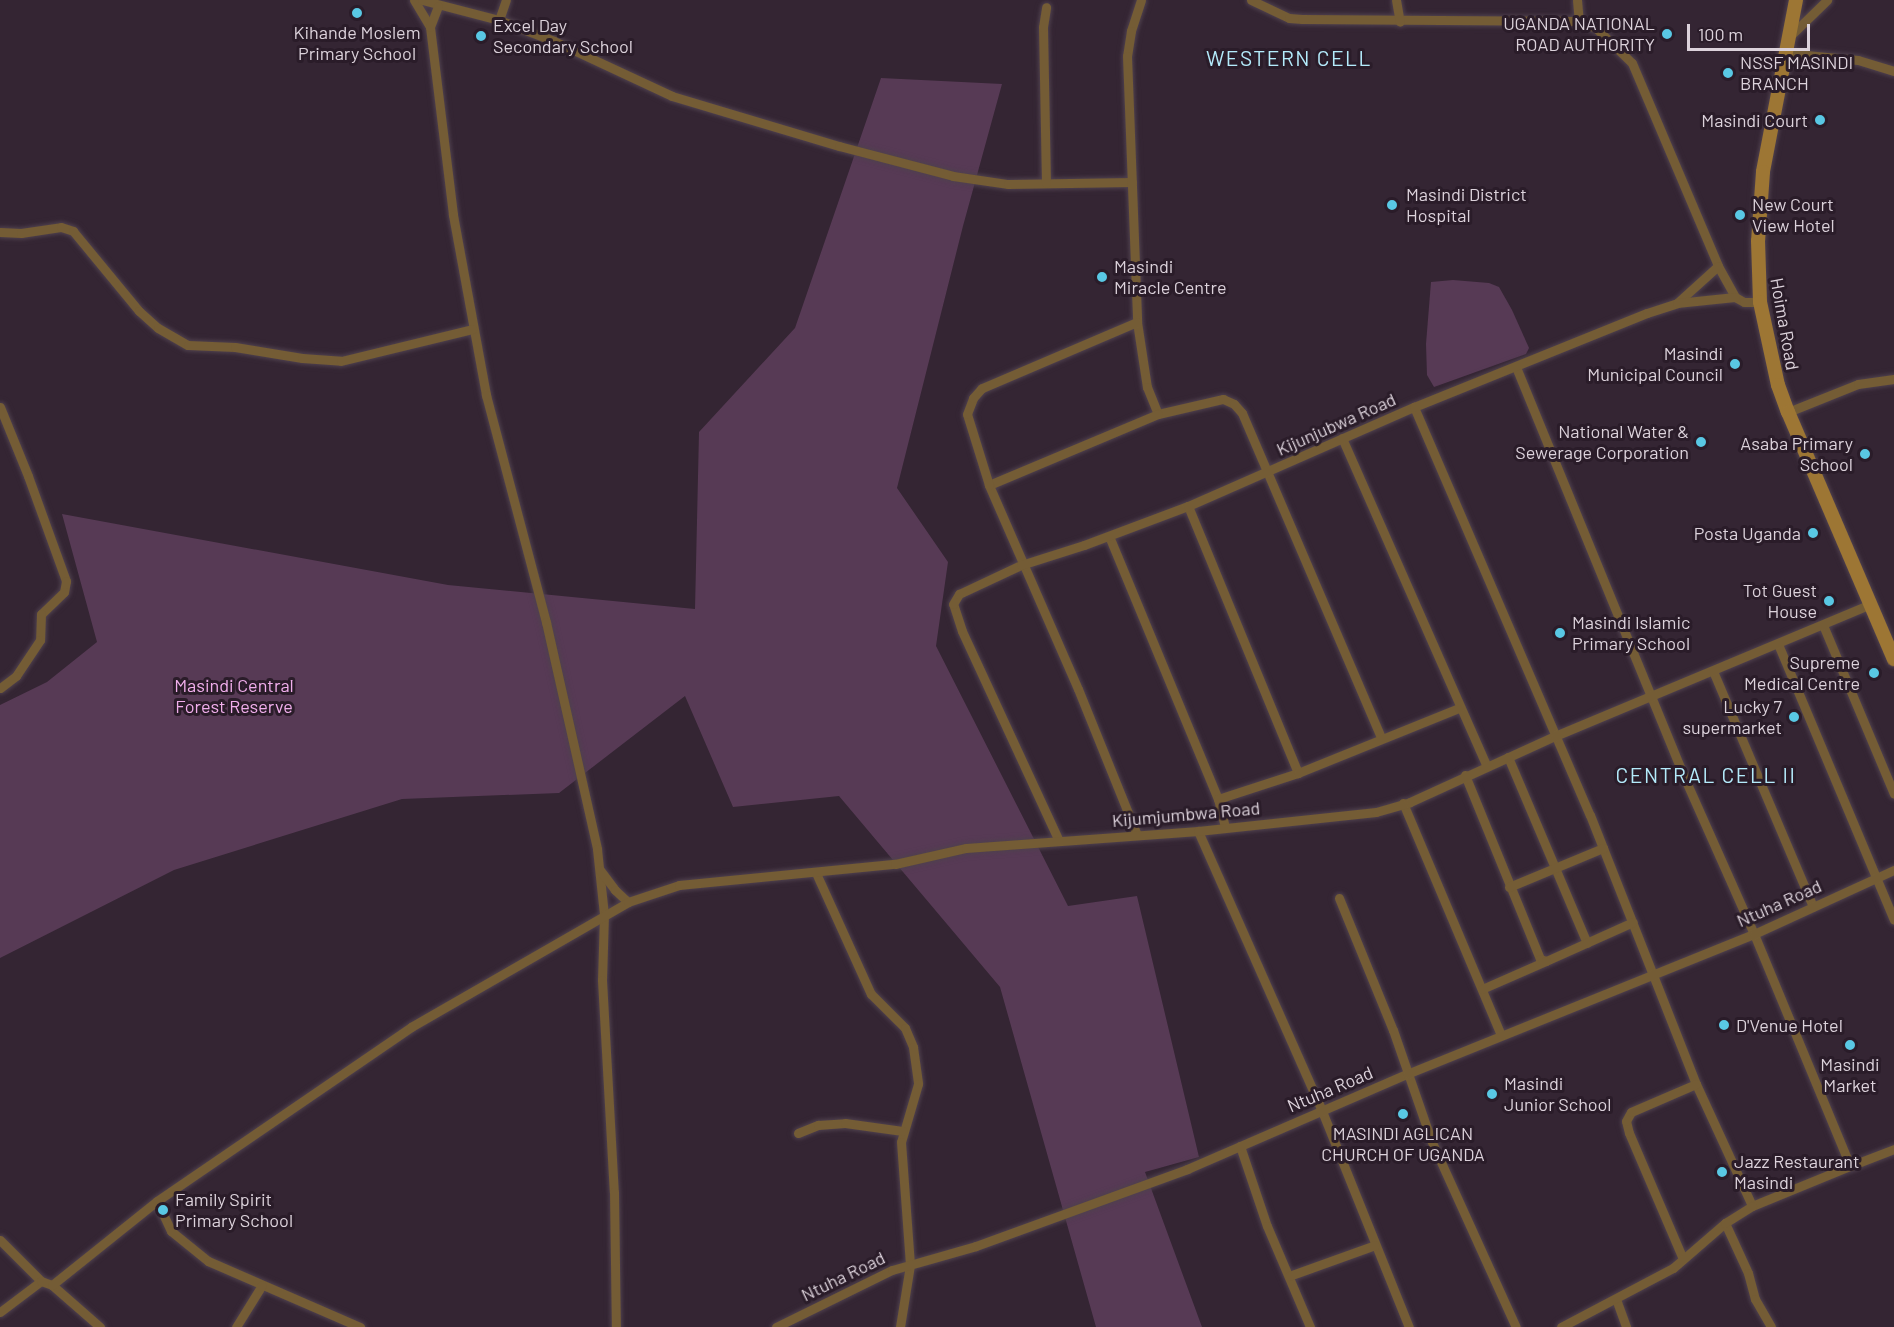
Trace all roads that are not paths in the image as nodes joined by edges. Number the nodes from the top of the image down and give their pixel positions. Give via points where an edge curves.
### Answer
1 (414, 0) edge
2 (422, 0) edge
3 (506, 0) edge
4 (1142, 0) edge
5 (1251, 0) edge
6 (1396, 0) edge
7 (1577, 0) edge
8 (1796, 0) edge
9 (1827, 0) edge
10 (438, 6) junction
11 (1046, 7) dead end
12 (499, 20) junction
13 (1400, 21) junction
14 (1579, 21) junction
15 (430, 27) junction
16 (1790, 37) junction
17 (1786, 53) junction
18 (1894, 71) edge
19 (1132, 182) junction
20 (1046, 183) junction
21 (0, 232) edge
22 (1718, 266) junction
23 (1735, 297) junction
24 (1760, 302) junction
25 (1677, 303) junction
26 (1137, 322) junction
27 (472, 328) junction
28 (1516, 367) junction
29 (1894, 379) edge
30 (0, 407) edge
31 (1414, 407) junction
32 (1788, 412) junction
33 (1158, 414) junction
34 (1342, 438) junction
35 (1268, 472) junction
36 (989, 485) junction
37 (1188, 506) junction
38 (1109, 536) junction
39 (1021, 565) junction
40 (1871, 604) junction
41 (1823, 625) junction
42 (1778, 644) junction
43 (1894, 659) edge
44 (1713, 671) junction
45 (0, 688) edge
46 (1652, 696) junction
47 (1459, 708) junction
48 (1555, 736) junction
49 (1382, 738) junction
50 (1508, 757) junction
51 (1486, 766) junction
52 (1298, 773) junction
53 (1465, 775) junction
54 (1894, 794) edge
55 (1218, 799) junction
56 (1403, 803) junction
57 (1226, 828) junction
58 (1198, 831) junction
59 (1137, 835) junction
60 (1059, 841) junction
61 (1603, 848) junction
62 (1553, 868) junction
63 (600, 870) junction
64 (1894, 870) edge
65 (816, 873) junction
66 (1876, 877) junction
67 (1509, 887) junction
68 (1339, 898) dead end
69 (628, 902) junction
70 (1813, 907) junction
71 (604, 914) junction
72 (1894, 920) edge
73 (1633, 922) junction
74 (1754, 934) junction
75 (1587, 943) junction
76 (1546, 962) junction
77 (1654, 972) junction
78 (1482, 989) junction
79 (1501, 1035) junction
80 (1407, 1074) junction
81 (1696, 1084) junction
82 (1322, 1111) junction
83 (902, 1131) junction
84 (798, 1133) dead end
85 (1240, 1146) junction
86 (1894, 1149) edge
87 (1850, 1166) junction
88 (157, 1201) junction
89 (1752, 1206) junction
90 (1725, 1223) junction
91 (0, 1240) edge
92 (1375, 1245) junction
93 (1683, 1259) junction
94 (910, 1264) junction
95 (1289, 1276) junction
96 (40, 1281) junction
97 (52, 1285) junction
98 (262, 1285) junction
99 (1616, 1299) junction
100 (0, 1312) edge
101 (100, 1327) edge
102 (236, 1327) edge
103 (360, 1327) edge
104 (616, 1327) edge
105 (776, 1327) edge
106 (900, 1327) edge
107 (1310, 1327) edge
108 (1410, 1327) edge
109 (1516, 1327) edge
110 (1561, 1327) edge
111 (1626, 1327) edge
112 (1771, 1327) edge

1 - 15 street
2 - 10 street
3 - 12 street
4 - 19 street via 1127,56
5 - 13 street via 1296,18
6 - 13 street
7 - 14 street
8 - 16 main road, Hoima Road
9 - 16 street
10 - 12 street
10 - 15 street
11 - 20 street
12 - 20 street via 672,96 839,146 953,176 1008,184
13 - 14 street
14 - 22 street via 1596,28 1632,63
15 - 27 street via 453,216
16 - 17 main road, Hoima Road
17 - 18 street via 1858,60
17 - 24 main road, Hoima Road via 1763,172 1758,231
19 - 20 street
19 - 26 street
21 - 27 street via 61,227 73,231 139,310 158,328 188,345 341,361
22 - 23 street
22 - 25 street
23 - 24 street, Kijunjubwa Road via 1744,302
23 - 25 street, Kijunjubwa Road
24 - 32 main road, Hoima Road
25 - 28 street, Kijunjubwa Road
26 - 33 street via 1147,387
26 - 36 street via 982,388 967,414
27 - 63 street via 546,622
28 - 31 street, Kijunjubwa Road
28 - 46 street
29 - 32 street via 1858,384
30 - 45 street via 66,581 64,592 41,614 40,640 16,676
31 - 34 street, Kijunjubwa Road
31 - 48 street
32 - 40 main road, Hoima Road
33 - 35 street via 1223,399 1234,404 1242,413
33 - 36 street
34 - 35 street, Kijunjubwa Road
34 - 47 street
35 - 37 street, Kijunjubwa Road
35 - 49 street
36 - 39 street
37 - 38 street, Kijunjubwa Road
37 - 52 street
38 - 39 street, Kijunjubwa Road
38 - 55 street
39 - 59 street via 1078,689
39 - 60 street, Kijunjubwa Road via 956,597 953,605
40 - 41 street, Kijumjumbwa Road
40 - 43 main road, Hoima Road
41 - 42 street, Kijumjumbwa Road
41 - 54 street
42 - 44 street, Kijumjumbwa Road
42 - 66 street
44 - 46 street, Kijumjumbwa Road
44 - 70 street
46 - 48 street, Kijumjumbwa Road
46 - 74 street
47 - 49 street
47 - 51 street
48 - 50 street, Kijumjumbwa Road
48 - 61 street
49 - 52 street
50 - 51 street, Kijumjumbwa Road
50 - 62 street
51 - 53 street, Kijumjumbwa Road
52 - 55 street
53 - 56 street, Kijumjumbwa Road
53 - 67 street
55 - 57 street
56 - 57 street, Kijumjumbwa Road via 1376,812
56 - 78 street
57 - 58 street, Kijumjumbwa Road
58 - 59 street, Kijumjumbwa Road
58 - 82 street
59 - 60 street, Kijumjumbwa Road
60 - 65 street, Kijumjumbwa Road via 966,848 895,864
61 - 62 street
61 - 73 street
62 - 67 street
62 - 75 street
63 - 69 street
63 - 71 street
64 - 66 street, Ntuha Road
65 - 69 street, Kijumjumbwa Road via 688,883
65 - 83 street via 871,994 910,1038 918,1084
66 - 70 street, Ntuha Road
66 - 72 street
67 - 76 street via 1535,952
68 - 80 street
69 - 71 street, Kijumjumbwa Road
70 - 74 street, Ntuha Road
71 - 88 street, Kijumjumbwa Road via 411,1027
71 - 104 street via 602,980 614,1192
73 - 75 street
73 - 77 street
74 - 77 street, Ntuha Road
74 - 87 street
75 - 76 street
76 - 78 street
77 - 79 street, Ntuha Road
77 - 81 street
78 - 79 street
79 - 80 street, Ntuha Road
80 - 82 street, Ntuha Road
80 - 109 street via 1431,1140
81 - 89 street
81 - 93 street via 1631,1112 1626,1121
82 - 85 street, Ntuha Road
82 - 92 street
83 - 84 street via 845,1123 818,1125
83 - 94 street
85 - 94 street, Ntuha Road via 1050,1220
85 - 95 street
86 - 87 street
87 - 89 street
88 - 97 street, Kijumjumbwa Road
88 - 98 street via 171,1231 186,1246 208,1261
89 - 90 street
90 - 93 street
90 - 112 street via 1748,1273 1755,1299
91 - 96 street
92 - 95 street
92 - 108 street
93 - 99 street
94 - 105 street, Ntuha Road
94 - 106 street
95 - 107 street
96 - 97 street
96 - 100 street
97 - 101 street
98 - 102 street
98 - 103 street
99 - 110 street
99 - 111 street

